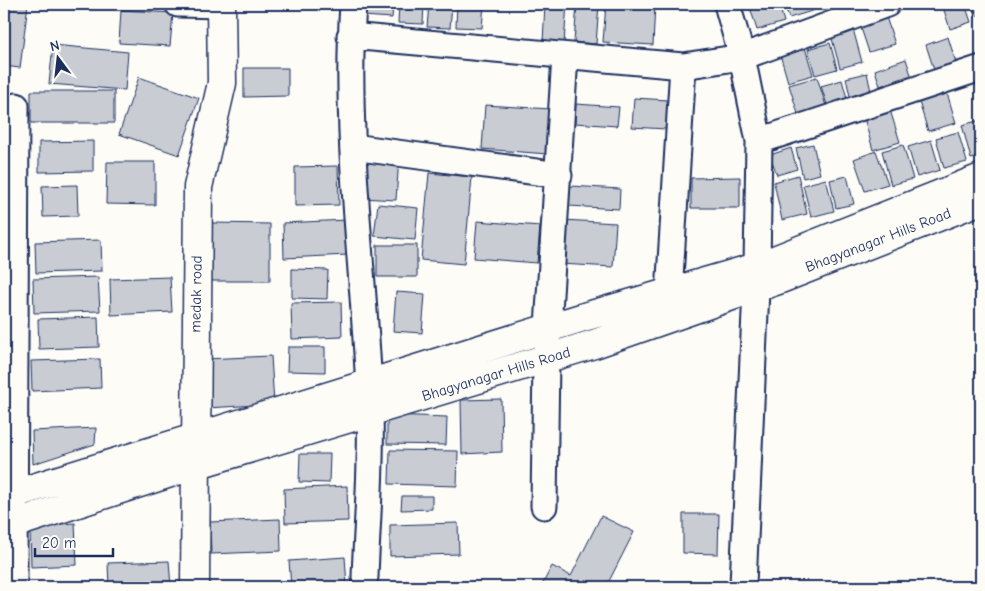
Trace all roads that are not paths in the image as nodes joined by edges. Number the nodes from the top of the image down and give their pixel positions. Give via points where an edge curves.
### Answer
1 (178, 4) edge
2 (221, 4) edge
3 (353, 4) edge
4 (727, 4) edge
5 (887, 4) edge
6 (350, 36) junction
7 (565, 56) junction
8 (742, 57) junction
9 (683, 66) junction
10 (981, 68) edge
11 (16, 106) dead end
12 (759, 141) junction
13 (353, 146) junction
14 (559, 175) junction
15 (981, 178) edge
16 (981, 200) edge
17 (756, 277) junction
18 (669, 294) junction
19 (548, 329) junction
20 (546, 359) junction
21 (368, 384) junction
22 (370, 413) junction
23 (195, 437) junction
24 (195, 465) junction
25 (9, 495) edge
26 (544, 506) dead end
27 (9, 525) edge
28 (365, 578) dead end
29 (743, 585) dead end
30 (14, 587) edge
31 (195, 587) edge

1 - 2 street
2 - 23 main road, medak road via 222,83 198,187
3 - 6 street
4 - 8 street
5 - 8 street
6 - 7 street
6 - 13 street
7 - 9 street
7 - 14 street
8 - 9 street
8 - 12 street
9 - 18 street
10 - 12 street
11 - 25 street
12 - 17 street
13 - 14 street
13 - 21 street
14 - 19 street
15 - 17 main road, Bhagyanagar Hills Road
16 - 17 main road, Bhagyanagar Hills Road
17 - 18 main road, Bhagyanagar Hills Road
17 - 20 main road, Bhagyanagar Hills Road
17 - 29 street
18 - 19 main road, Bhagyanagar Hills Road
19 - 20 street
19 - 21 main road, Bhagyanagar Hills Road
20 - 22 main road, Bhagyanagar Hills Road
20 - 26 street
21 - 22 street
21 - 23 main road, Bhagyanagar Hills Road
22 - 24 main road, Bhagyanagar Hills Road
22 - 28 street
23 - 24 main road, medak road
23 - 25 main road, Bhagyanagar Hills Road
24 - 27 main road, Bhagyanagar Hills Road
24 - 31 main road, medak road
25 - 27 street
27 - 30 street

